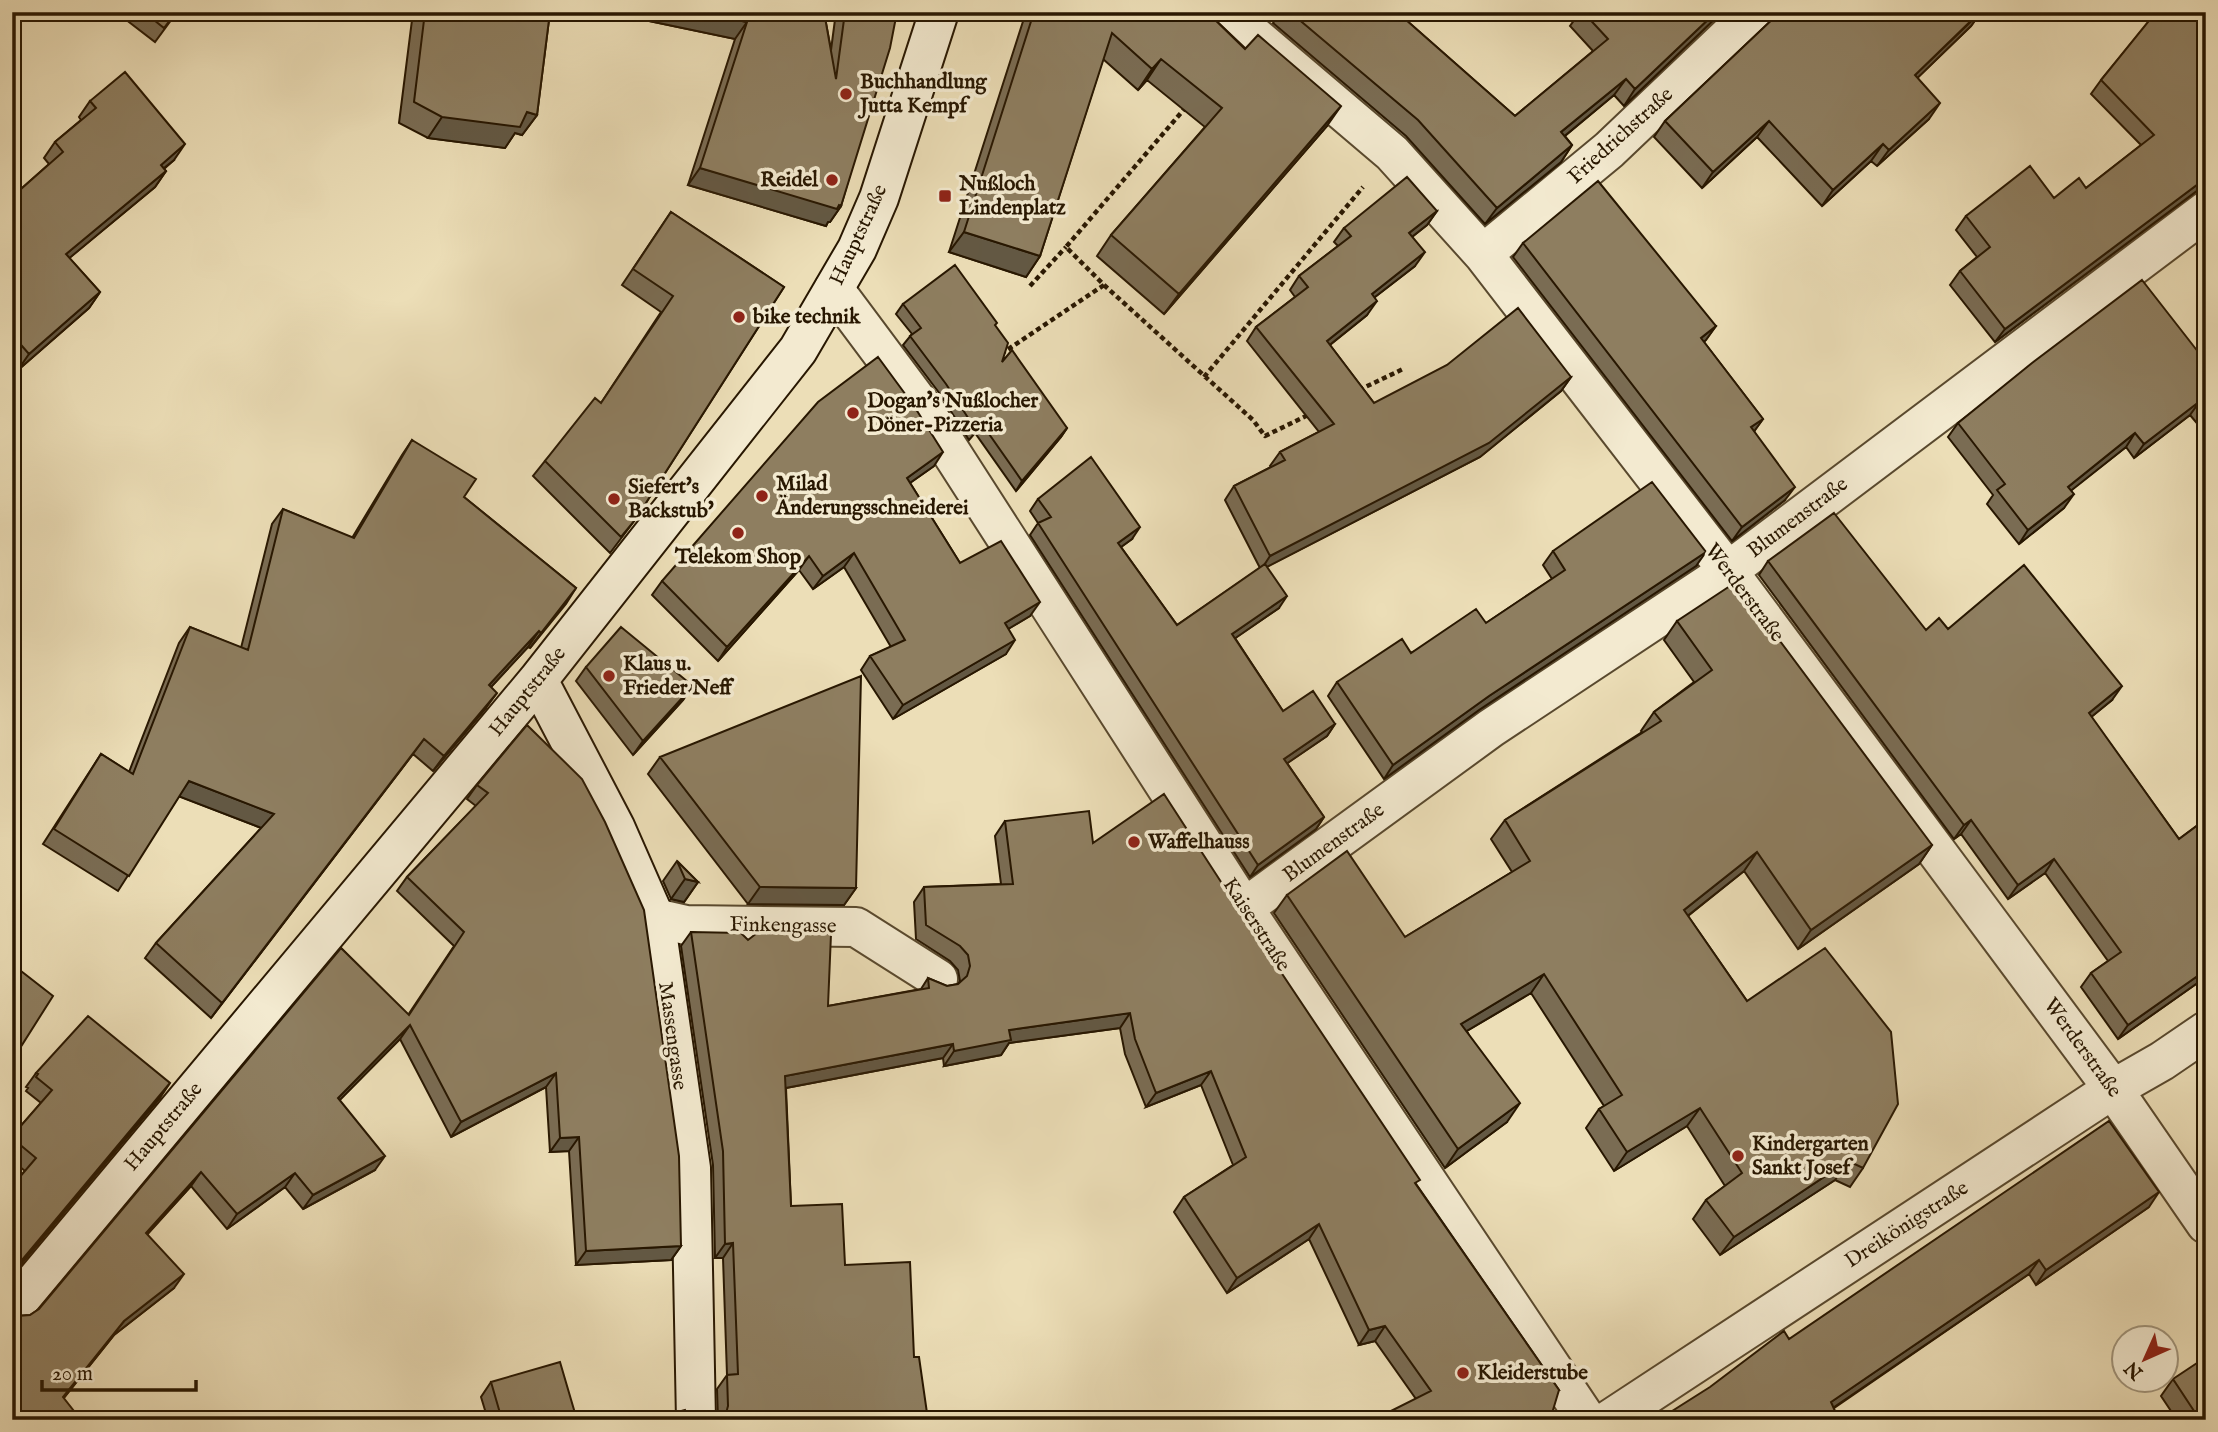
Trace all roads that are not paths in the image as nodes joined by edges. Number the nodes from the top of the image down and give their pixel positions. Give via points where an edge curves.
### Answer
1 (939, 12) edge
2 (1226, 12) edge
3 (1754, 12) edge
4 (2201, 224) edge
5 (1483, 254) junction
6 (834, 289) junction
7 (1728, 571) junction
8 (538, 680) junction
9 (1244, 908) junction
10 (655, 918) junction
11 (938, 979) edge
12 (2206, 1031) edge
13 (2113, 1090) junction
14 (2206, 1224) edge
15 (12, 1309) edge
16 (696, 1420) edge
17 (1587, 1420) edge
18 (1609, 1420) edge

1 - 6 street, Hauptstraße via 879,198
2 - 5 street, Werderstraße via 1392,153
3 - 5 street, Friedrichstraße via 1609,150
4 - 7 street, Blumenstraße
5 - 7 street, Werderstraße
6 - 8 street, Hauptstraße via 798,350
6 - 9 street, Kaiserstraße via 922,407
7 - 9 street, Blumenstraße via 1491,728
7 - 13 street, Werderstraße
8 - 10 street, Massengasse via 615,827
8 - 15 street, Hauptstraße
9 - 17 street, Kaiserstraße
10 - 11 street, Finkengasse via 686,925 856,927
10 - 16 street, Massengasse via 691,1168
12 - 13 street, Dreikönigstraße
13 - 14 street, Werderstraße
13 - 18 street, Dreikönigstraße

